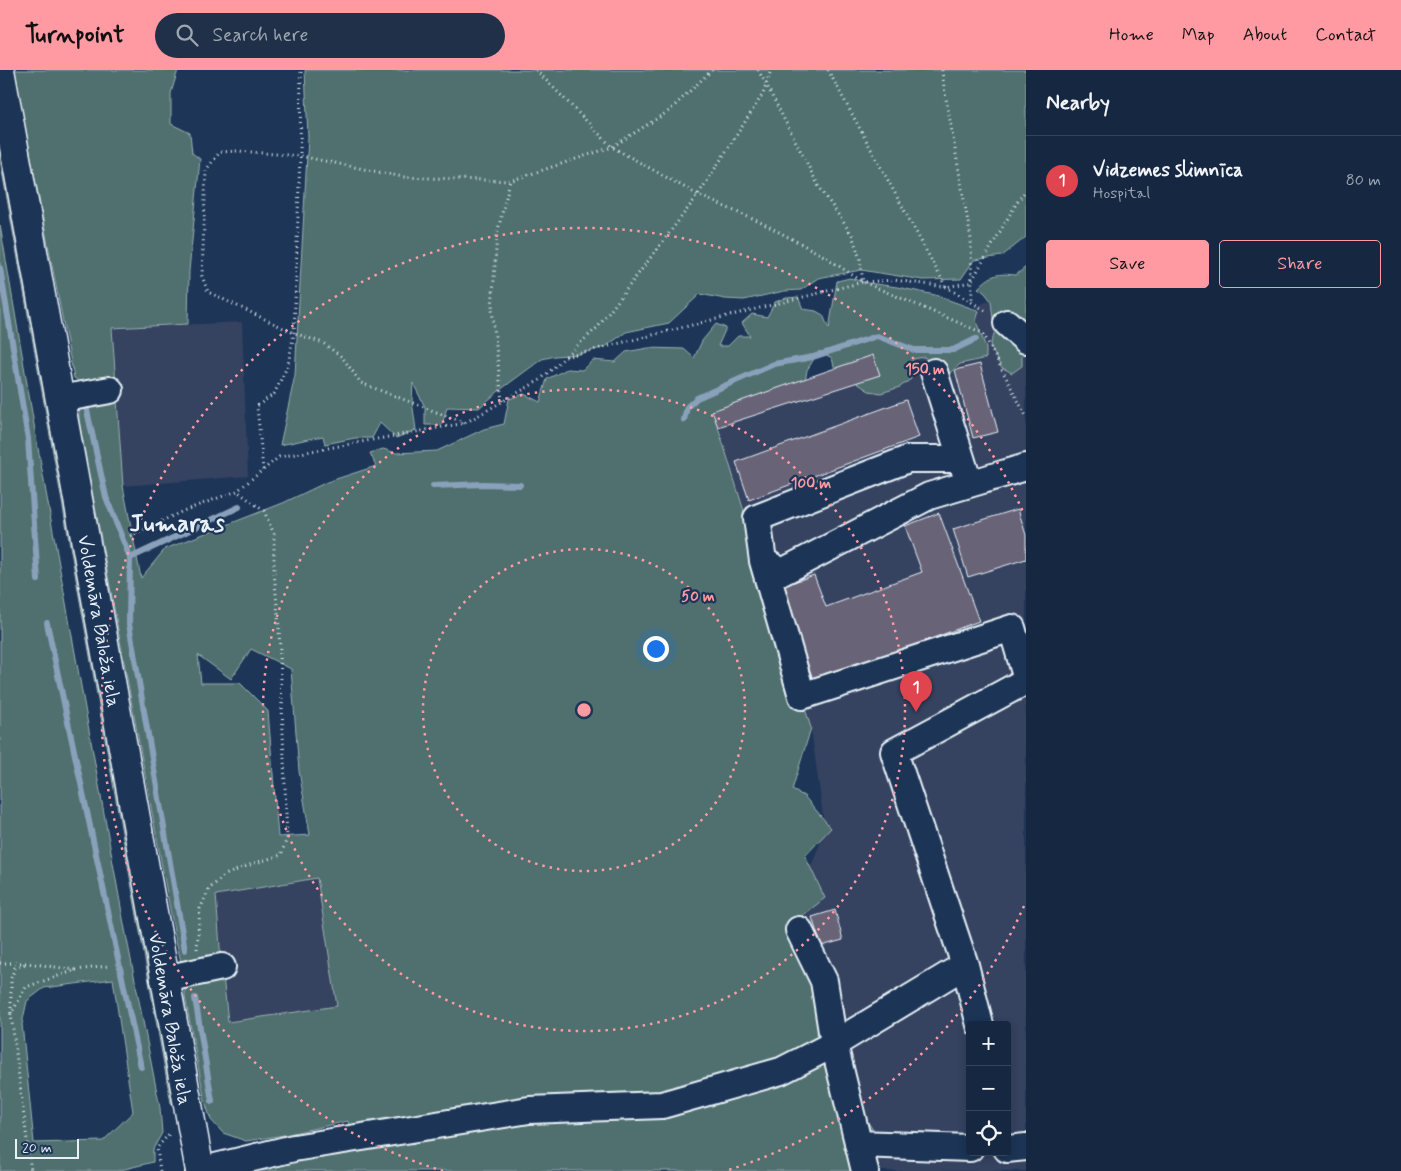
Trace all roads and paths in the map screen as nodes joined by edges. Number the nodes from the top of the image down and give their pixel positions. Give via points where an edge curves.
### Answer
1 (0, 70) edge
2 (301, 70) edge
3 (536, 70) edge
4 (712, 70) edge
5 (758, 70) edge
6 (772, 70) edge
7 (828, 70) edge
8 (942, 70) edge
9 (766, 84) junction
10 (612, 146) junction
11 (300, 156) junction
12 (510, 181) junction
13 (1026, 190) edge
14 (698, 195) junction
15 (863, 282) junction
16 (971, 282) junction
17 (946, 287) junction
18 (972, 303) junction
19 (1016, 332) edge
20 (294, 334) junction
21 (565, 357) junction
22 (934, 372) dead end
23 (110, 390) dead end
24 (60, 400) junction
25 (502, 401) junction
26 (1026, 416) edge
27 (466, 423) junction
28 (961, 459) junction
29 (1026, 467) edge
30 (263, 470) junction
31 (969, 484) junction
32 (238, 491) junction
33 (130, 536) dead end
34 (763, 562) junction
35 (1026, 676) edge
36 (1026, 681) edge
37 (799, 930) dead end
38 (0, 963) edge
39 (28, 963) junction
40 (965, 965) junction
41 (108, 966) dead end
42 (212, 969) joint
43 (76, 970) junction
44 (164, 979) junction
45 (11, 1014) junction
46 (979, 1021) edge
47 (834, 1044) junction
48 (858, 1144) junction
49 (966, 1148) edge
50 (158, 1160) dead end
51 (30, 1171) edge
52 (160, 1171) edge
53 (199, 1171) edge
54 (865, 1171) edge

1 - 24 main road, Voldemāra Baloža iela
2 - 11 path
3 - 10 path
4 - 10 path via 668,110
5 - 9 path
6 - 9 path
7 - 17 path
8 - 16 path via 971,239
9 - 14 path
9 - 15 path via 818,185 852,235
10 - 12 path
10 - 14 path
11 - 12 path via 403,177
11 - 20 path
11 - 20 path via 220,152 206,170 202,276 208,292
12 - 25 path via 496,234 492,309
13 - 16 path
14 - 15 path via 762,222
14 - 21 path via 598,327
15 - 17 path via 894,280
15 - 21 path
15 - 26 path via 983,333
16 - 17 path
16 - 18 path
17 - 18 path
18 - 19 path
20 - 27 path via 323,343 342,357 362,383
20 - 30 path via 288,365 274,394 258,406
21 - 25 path via 540,380
22 - 28 street
23 - 24 street
24 - 44 main road, Voldemāra Baloža iela
25 - 27 path
27 - 30 path via 279,457
28 - 31 street
28 - 34 street via 908,459 757,518
29 - 31 street
30 - 32 path
31 - 34 street via 929,496 782,572
32 - 33 path
32 - 42 path via 264,511 274,534 287,838 281,855 225,875 209,889 200,909 196,946
34 - 35 street via 802,696 1012,628
36 - 40 street via 894,752
37 - 47 street via 824,981
38 - 39 path
39 - 43 path
39 - 45 path via 15,968 11,978
40 - 46 street
40 - 47 street
41 - 43 path
42 - 44 street
43 - 45 path via 26,987
44 - 53 main road, Voldemāra Baloža iela
45 - 51 path
47 - 48 street
47 - 53 street via 781,1071 662,1105 529,1110 294,1148
48 - 49 street
48 - 54 street
50 - 52 path

